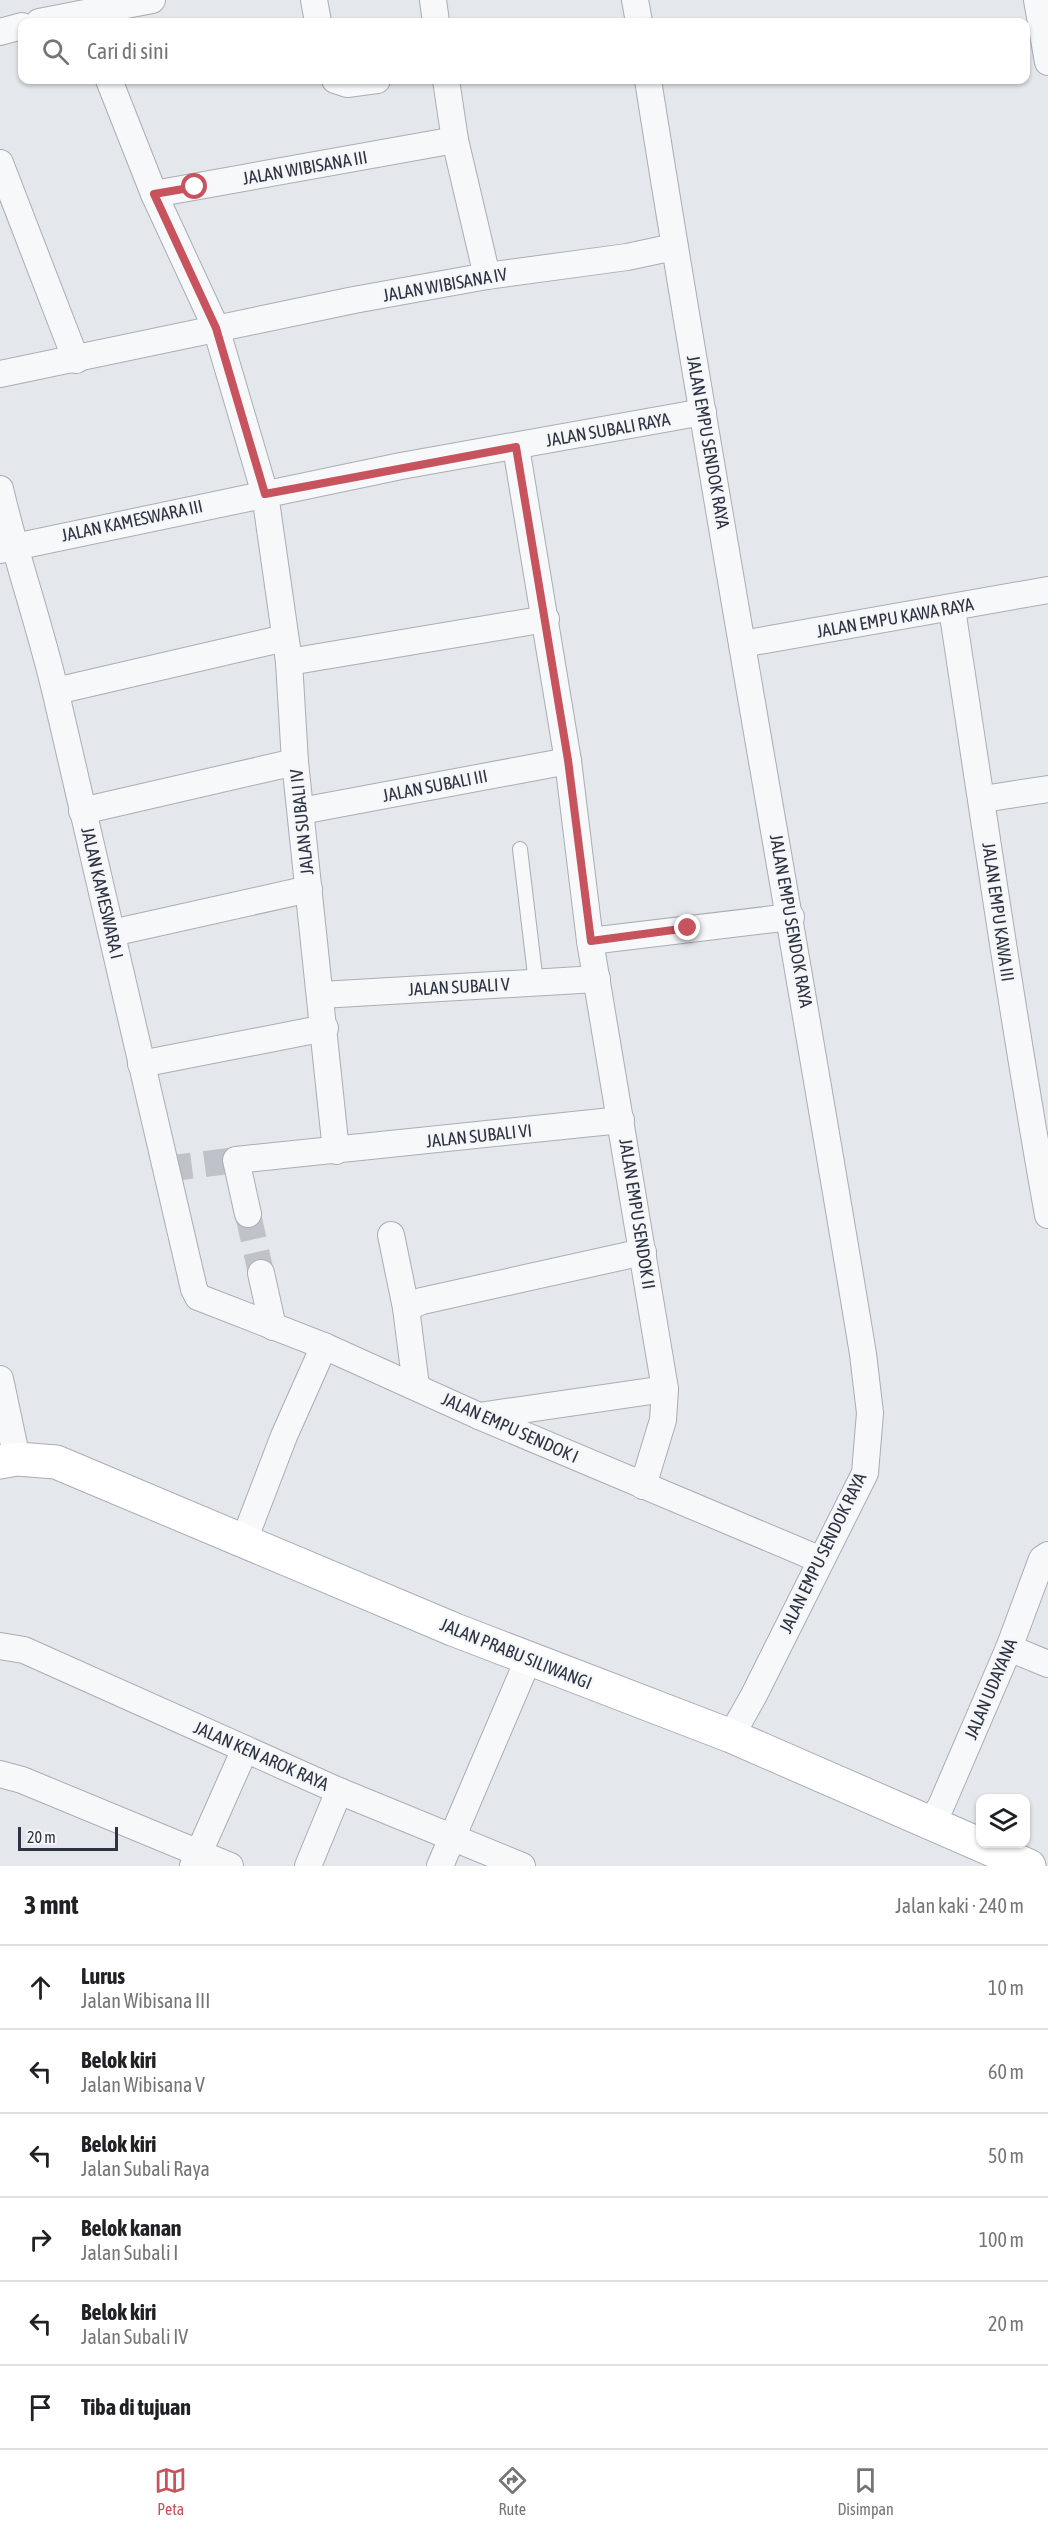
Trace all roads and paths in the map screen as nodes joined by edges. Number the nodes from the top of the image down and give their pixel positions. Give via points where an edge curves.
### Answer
1 (152, 0) edge
2 (314, 0) edge
3 (433, 0) edge
4 (635, 0) edge
5 (1037, 0) edge
6 (78, 12) edge
7 (55, 18) edge
8 (317, 18) edge
9 (435, 18) edge
10 (638, 18) edge
11 (18, 27) edge
12 (0, 32) edge
13 (1048, 62) edge
14 (111, 84) edge
15 (447, 84) edge
16 (649, 84) edge
17 (455, 140) junction
18 (2, 178) edge
19 (154, 194) junction
20 (674, 247) junction
21 (487, 276) junction
22 (216, 328) junction
23 (75, 360) junction
24 (0, 374) edge
25 (703, 412) junction
26 (516, 447) junction
27 (0, 489) edge
28 (265, 494) junction
29 (7, 548) edge
30 (1048, 590) edge
31 (952, 609) junction
32 (546, 619) junction
33 (742, 644) junction
34 (287, 650) junction
35 (56, 691) junction
36 (568, 760) junction
37 (295, 762) junction
38 (1048, 789) edge
39 (982, 799) junction
40 (82, 811) junction
41 (302, 811) junction
42 (520, 849) dead end
43 (309, 889) junction
44 (791, 917) junction
45 (112, 933) junction
46 (591, 941) junction
47 (597, 979) junction
48 (536, 982) junction
49 (321, 995) junction
50 (325, 1028) junction
51 (141, 1064) junction
52 (621, 1120) junction
53 (336, 1151) junction
54 (248, 1214) tunnel mouth
55 (1048, 1215) edge
56 (391, 1236) dead end
57 (643, 1252) junction
58 (261, 1273) tunnel mouth
59 (198, 1298) joint
60 (406, 1308) junction
61 (273, 1327) junction
62 (324, 1346) junction
63 (0, 1379) edge
64 (416, 1386) junction
65 (665, 1389) junction
66 (478, 1416) junction
67 (8, 1461) edge
68 (643, 1486) junction
69 (243, 1543) junction
70 (1048, 1555) edge
71 (821, 1560) junction
72 (0, 1646) edge
73 (1009, 1648) junction
74 (528, 1660) junction
75 (1048, 1664) edge
76 (730, 1736) junction
77 (245, 1749) junction
78 (0, 1774) edge
79 (339, 1791) junction
80 (931, 1822) junction
81 (451, 1838) junction
82 (196, 1860) edge
83 (230, 1866) edge
84 (308, 1866) edge
85 (440, 1866) edge
86 (522, 1866) edge
87 (1029, 1866) edge

1 - 6 street
2 - 8 street
3 - 9 street
4 - 10 street
5 - 13 street
6 - 7 street
11 - 12 street
14 - 19 street, JALAN SUBALI IV
15 - 17 street
16 - 20 street, JALAN EMPU SENDOK RAYA
17 - 19 street, JALAN WIBISANA III
17 - 21 street
18 - 23 street
19 - 22 street, JALAN SUBALI IV
20 - 21 street, JALAN WIBISANA IV
20 - 25 street, JALAN EMPU SENDOK RAYA
21 - 22 street, JALAN WIBISANA IV
22 - 23 street, JALAN WIBISANA IV
22 - 28 street, JALAN SUBALI IV
23 - 24 street, JALAN WIBISANA IV
25 - 26 street, JALAN SUBALI RAYA
25 - 33 street, JALAN EMPU SENDOK RAYA
26 - 28 street, JALAN SUBALI RAYA
26 - 32 street, JALAN EMPU SENDOK II
27 - 29 street, JALAN KAMESWARA I
28 - 29 street, JALAN KAMESWARA III
28 - 34 street, JALAN SUBALI IV
29 - 35 street, JALAN KAMESWARA I
30 - 31 street, JALAN EMPU KAWA RAYA
31 - 33 street, JALAN EMPU KAWA RAYA
31 - 39 street, JALAN EMPU KAWA III
32 - 34 street
32 - 36 street, JALAN EMPU SENDOK II
33 - 44 street, JALAN EMPU SENDOK RAYA
34 - 35 street
34 - 37 street, JALAN SUBALI IV
35 - 40 street, JALAN KAMESWARA I
36 - 41 street, JALAN SUBALI III
36 - 46 street, JALAN EMPU SENDOK II
37 - 40 street
37 - 41 street, JALAN SUBALI IV
38 - 39 street
39 - 55 street, JALAN EMPU KAWA III via 1010,1000
40 - 45 street, JALAN KAMESWARA I
41 - 43 street, JALAN SUBALI IV
42 - 48 lane
43 - 45 street
43 - 49 street, JALAN SUBALI IV
44 - 46 street
44 - 71 street, JALAN EMPU SENDOK RAYA via 870,1413 865,1473
45 - 51 street, JALAN KAMESWARA I
46 - 47 street, JALAN EMPU SENDOK II
47 - 48 street, JALAN SUBALI V
47 - 52 street, JALAN EMPU SENDOK II
48 - 49 street, JALAN SUBALI V
49 - 50 street, JALAN SUBALI IV
50 - 51 street
50 - 53 street, JALAN SUBALI IV
51 - 59 street, JALAN KAMESWARA I
52 - 53 street, JALAN SUBALI VI
52 - 57 street, JALAN EMPU SENDOK II
53 - 54 street, JALAN SUBALI VI via 236,1160
56 - 60 street
57 - 60 street via 422,1301
57 - 65 street, JALAN EMPU SENDOK II
58 - 61 street
59 - 61 street, JALAN EMPU SENDOK I
60 - 64 street
61 - 62 street, JALAN EMPU SENDOK I
62 - 64 street, JALAN EMPU SENDOK I
62 - 69 street
63 - 67 street
64 - 66 street, JALAN EMPU SENDOK I
65 - 66 street
65 - 68 street, JALAN EMPU SENDOK II via 663,1420
66 - 68 street, JALAN EMPU SENDOK I
67 - 69 street, JALAN PRABU SILIWANGI via 56,1462
68 - 71 street, JALAN EMPU SENDOK I
69 - 74 street, JALAN PRABU SILIWANGI
70 - 73 street, JALAN UDAYANA via 1042,1559
71 - 76 street, JALAN EMPU SENDOK RAYA
72 - 77 street, JALAN KEN AROK RAYA via 24,1650
73 - 75 street
73 - 80 street, JALAN UDAYANA
74 - 76 street, JALAN PRABU SILIWANGI
74 - 81 street
76 - 80 street, JALAN PRABU SILIWANGI
77 - 79 street, JALAN KEN AROK RAYA
77 - 82 street
78 - 82 street via 22,1780
79 - 81 street, JALAN KEN AROK RAYA
79 - 84 street
80 - 87 street, JALAN PRABU SILIWANGI
81 - 85 street
81 - 86 street, JALAN KEN AROK RAYA
82 - 83 street

